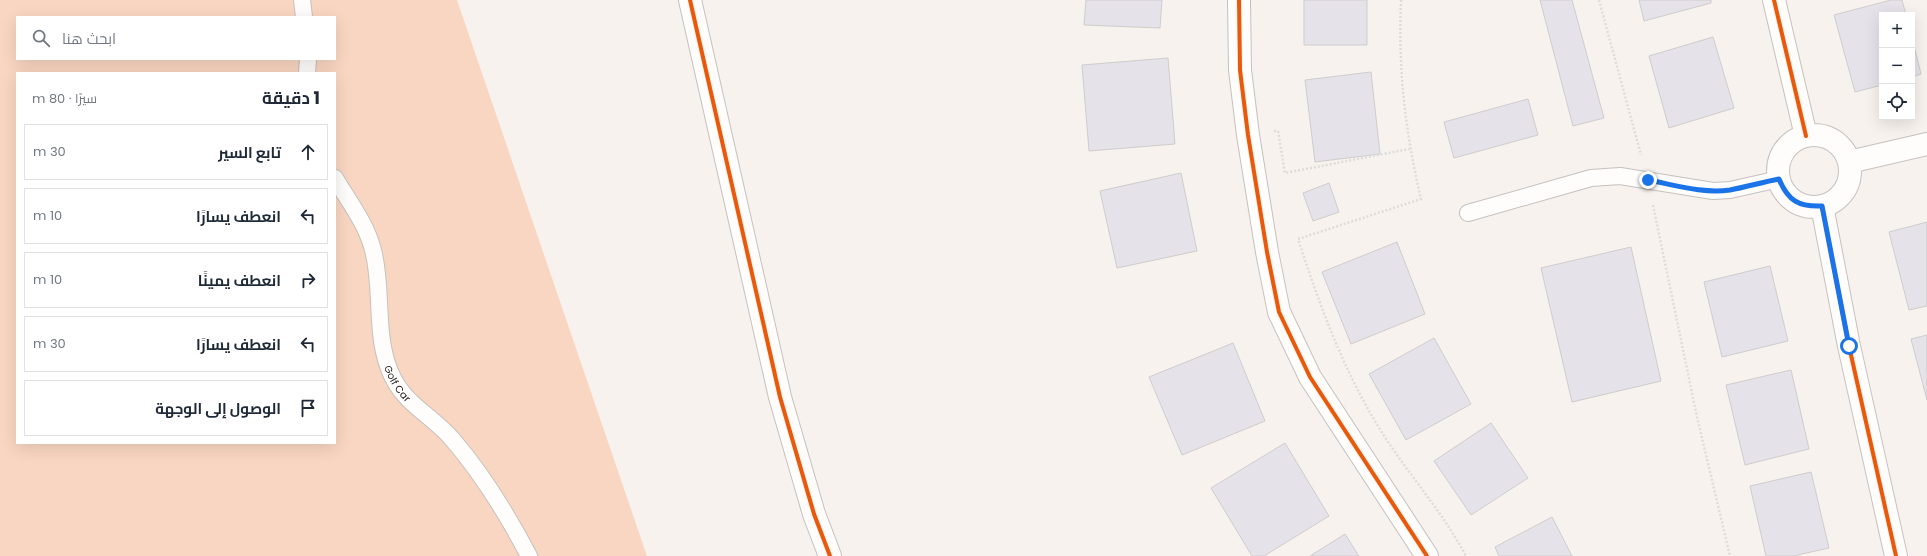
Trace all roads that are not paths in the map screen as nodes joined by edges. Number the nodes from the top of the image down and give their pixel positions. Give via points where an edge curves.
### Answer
1 (302, 0) edge
2 (690, 0) edge
3 (1239, 0) edge
4 (1774, 0) edge
5 (304, 16) edge
6 (308, 60) edge
7 (307, 72) edge
8 (1806, 136) junction
9 (1927, 144) edge
10 (1849, 162) junction
11 (1779, 179) junction
12 (336, 180) edge
13 (1822, 206) junction
14 (1468, 213) dead end
15 (529, 556) edge
16 (830, 556) edge
17 (1427, 556) edge
18 (1896, 556) edge

1 - 5 lane
2 - 16 street via 780,397 814,514
3 - 17 street via 1240,70 1248,135 1279,312 1310,377
4 - 8 street
6 - 7 lane
8 - 10 street via 1820,135 1833,140 1844,149
8 - 11 street via 1792,141 1783,152 1778,165
9 - 10 street
10 - 13 street via 1850,176 1845,189 1835,200
11 - 13 street via 1784,192 1795,201 1808,206
11 - 14 lane via 1730,190 1713,191 1620,176 1592,178
12 - 15 lane, Golf Car via 358,214 373,251 381,338 392,376 402,393 442,428 475,468 508,517
13 - 18 street via 1849,346

